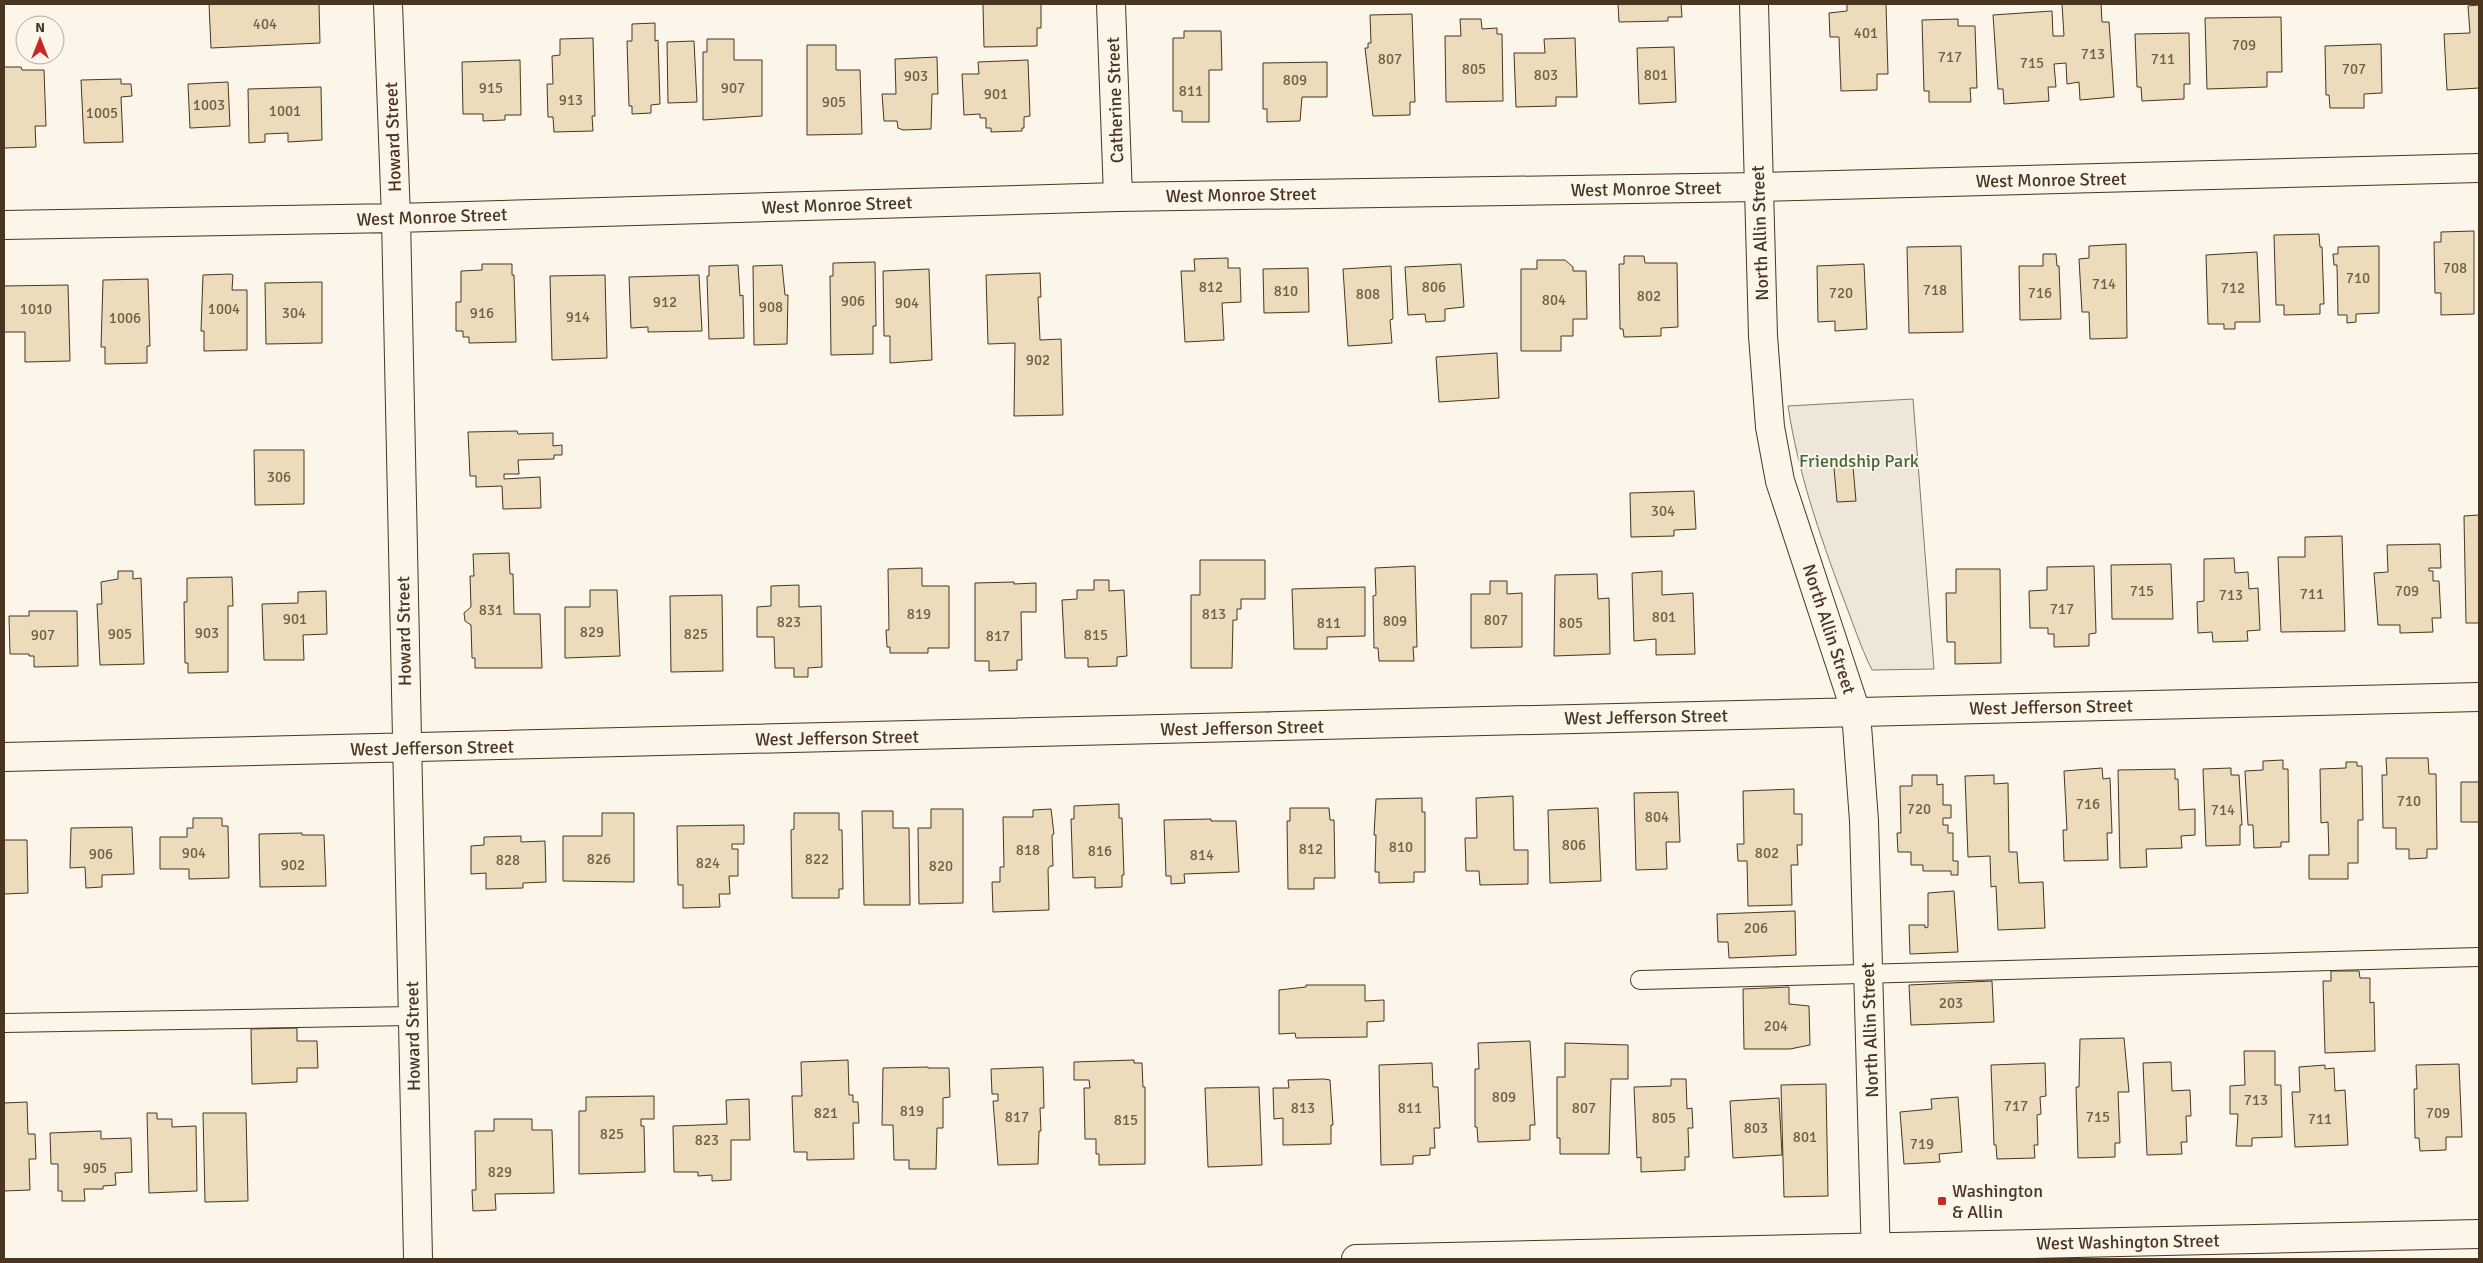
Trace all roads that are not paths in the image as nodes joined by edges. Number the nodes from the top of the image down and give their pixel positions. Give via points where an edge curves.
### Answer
1 (388, 4) edge
2 (1111, 4) edge
3 (1754, 4) edge
4 (2479, 168) edge
5 (1758, 187) junction
6 (1118, 197) junction
7 (396, 218) junction
8 (4, 225) edge
9 (2479, 697) edge
10 (1856, 712) junction
11 (407, 748) junction
12 (4, 757) edge
13 (2479, 957) edge
14 (1868, 973) junction
15 (1640, 980) dead end
16 (412, 1016) junction
17 (4, 1023) edge
18 (2479, 1234) edge
19 (1876, 1253) edge
20 (418, 1259) edge
21 (1356, 1259) edge

1 - 7 street, Howard Street
2 - 6 street, Catherine Street
3 - 5 street, North Allin Street
4 - 5 street, West Monroe Street
5 - 6 street, West Monroe Street
5 - 10 street, North Allin Street via 1770,427 1780,480
6 - 7 street, West Monroe Street
7 - 8 street, West Monroe Street
7 - 11 street, Howard Street
9 - 10 street, West Jefferson Street
10 - 11 street, West Jefferson Street
10 - 14 street, North Allin Street via 1864,821
11 - 12 street, West Jefferson Street
11 - 16 street, Howard Street
13 - 14 lane
14 - 15 lane
14 - 19 street, North Allin Street
16 - 17 lane
16 - 20 street, Howard Street
18 - 19 street, West Washington Street
19 - 21 street, West Washington Street

